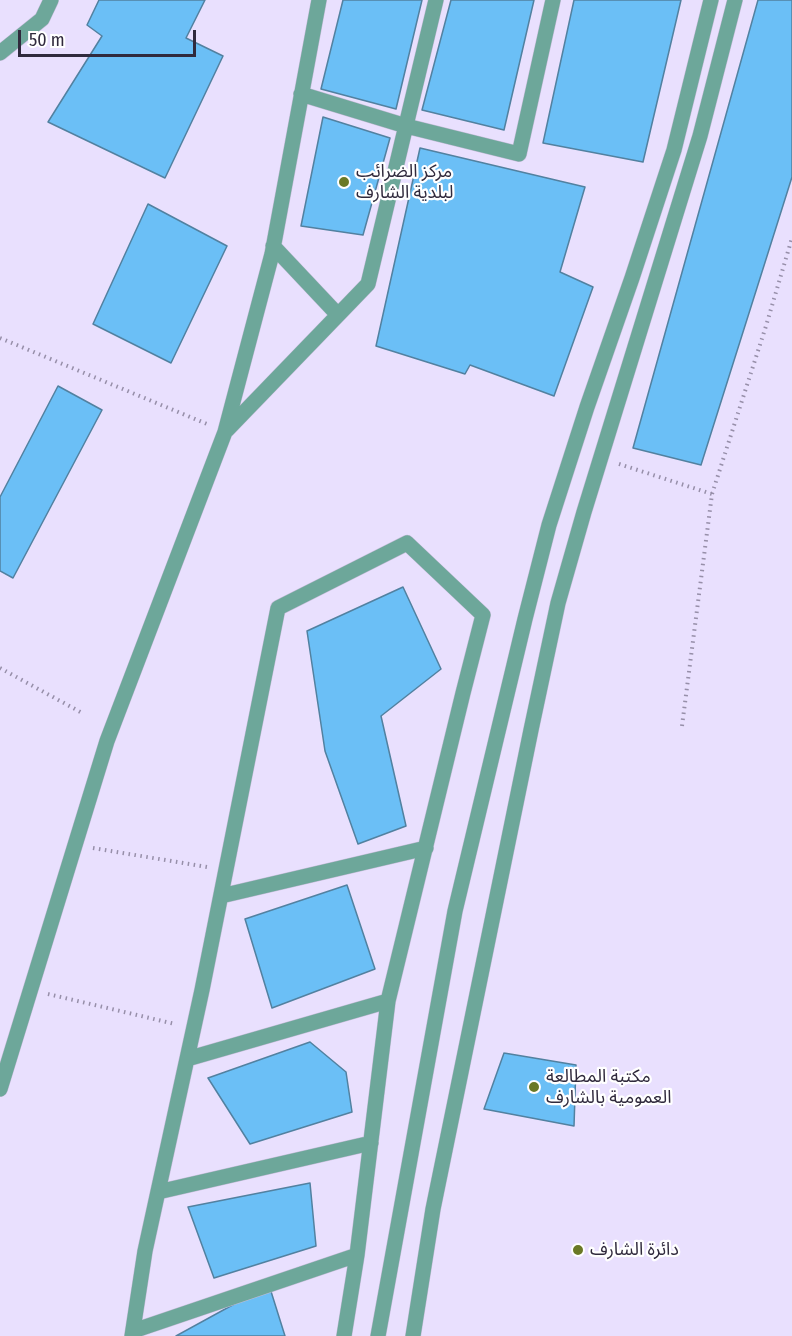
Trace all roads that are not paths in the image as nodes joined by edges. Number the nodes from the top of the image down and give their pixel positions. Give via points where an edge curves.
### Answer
1 (51, 0) edge
2 (319, 0) edge
3 (436, 0) edge
4 (553, 0) edge
5 (711, 0) edge
6 (735, 0) edge
7 (0, 53) edge
8 (301, 94) junction
9 (406, 126) junction
10 (273, 246) junction
11 (338, 315) junction
12 (225, 432) junction
13 (426, 848) junction
14 (221, 896) junction
15 (388, 1001) junction
16 (187, 1059) junction
17 (0, 1089) edge
18 (370, 1143) junction
19 (158, 1192) junction
20 (357, 1255) junction
21 (133, 1334) edge
22 (344, 1336) edge
23 (378, 1336) edge
24 (412, 1336) edge

1 - 7 street via 42,19
2 - 8 street
3 - 9 street
4 - 9 street via 519,154
5 - 23 street via 674,150 549,525 528,609 455,911
6 - 24 street via 700,136 558,603 433,1209
8 - 9 street
8 - 10 street
9 - 11 street via 368,284
10 - 11 street
10 - 12 street
11 - 12 street
12 - 17 street via 107,741
13 - 14 street
13 - 14 street via 483,615 407,543 279,609
13 - 15 street
14 - 16 street
15 - 16 street
15 - 18 street
16 - 19 street
18 - 19 street
18 - 20 street
19 - 21 street
20 - 21 street
20 - 22 street

